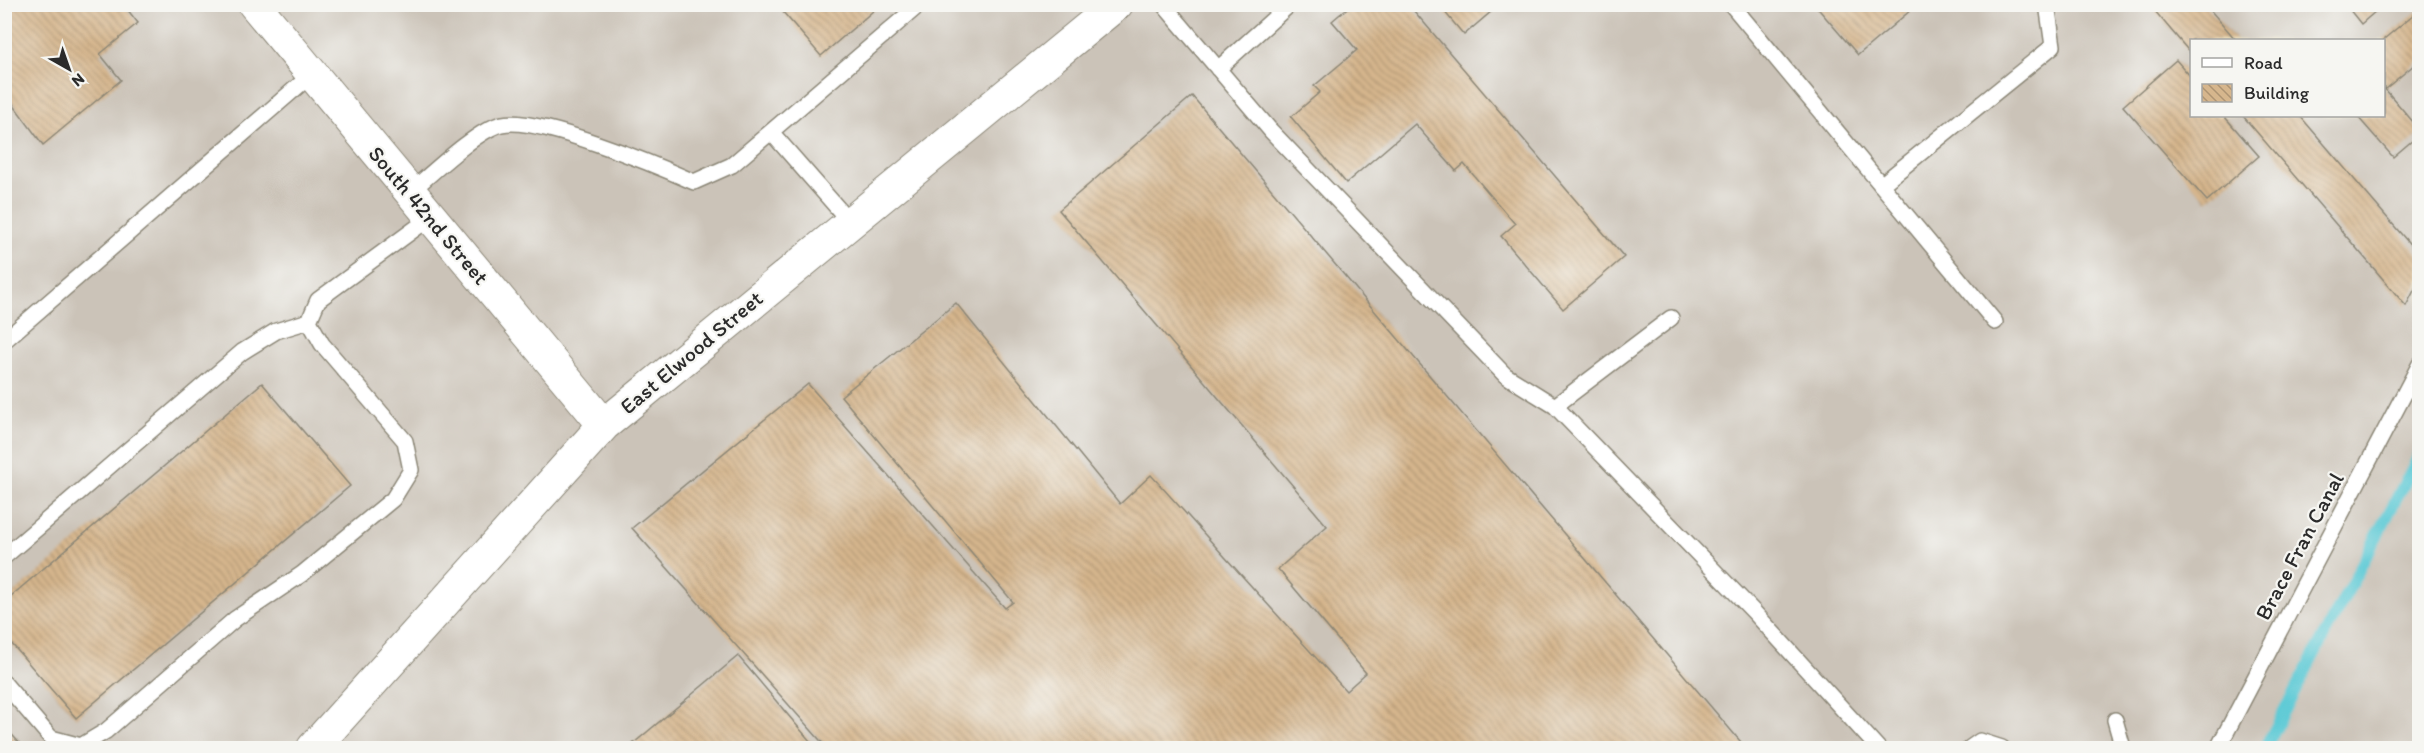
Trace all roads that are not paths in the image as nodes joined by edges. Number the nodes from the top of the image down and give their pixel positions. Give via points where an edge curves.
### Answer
1 (254, 4) edge
2 (920, 4) edge
3 (1117, 4) edge
4 (1163, 4) edge
5 (1290, 4) edge
6 (1731, 4) edge
7 (2046, 4) edge
8 (1218, 69) junction
9 (312, 74) junction
10 (771, 132) junction
11 (1881, 185) junction
12 (410, 192) junction
13 (431, 217) junction
14 (849, 221) junction
15 (1671, 318) dead end
16 (309, 321) junction
17 (1995, 322) dead end
18 (4, 341) edge
19 (2420, 364) edge
20 (1555, 406) junction
21 (604, 425) junction
22 (4, 557) edge
23 (4, 683) edge
24 (2115, 720) dead end
25 (323, 745) edge
26 (1878, 748) edge
27 (1970, 748) edge
28 (2002, 748) edge
29 (2123, 748) edge
30 (2218, 748) edge

1 - 9 street, South 42nd Street
2 - 10 lane
3 - 14 street, East Elwood Street
4 - 8 lane
5 - 8 lane
6 - 11 lane
7 - 11 lane via 2053,46
8 - 20 lane via 1271,131 1505,375
9 - 12 street, South 42nd Street
9 - 18 lane
10 - 12 lane via 732,165 694,182 650,162 531,124 501,124 470,142
10 - 14 lane
11 - 17 lane
12 - 13 street, South 42nd Street
13 - 16 lane via 318,300
13 - 21 street, South 42nd Street
14 - 21 street, East Elwood Street
15 - 20 lane
16 - 22 lane via 276,331 242,352
16 - 23 lane via 322,344 405,441 411,470 393,499 302,574 235,619 106,731 81,746 51,738
19 - 30 lane, Brace Fran Canal
20 - 26 lane via 1754,612
21 - 25 street, East Elwood Street
24 - 29 lane
27 - 28 lane via 1980,741

